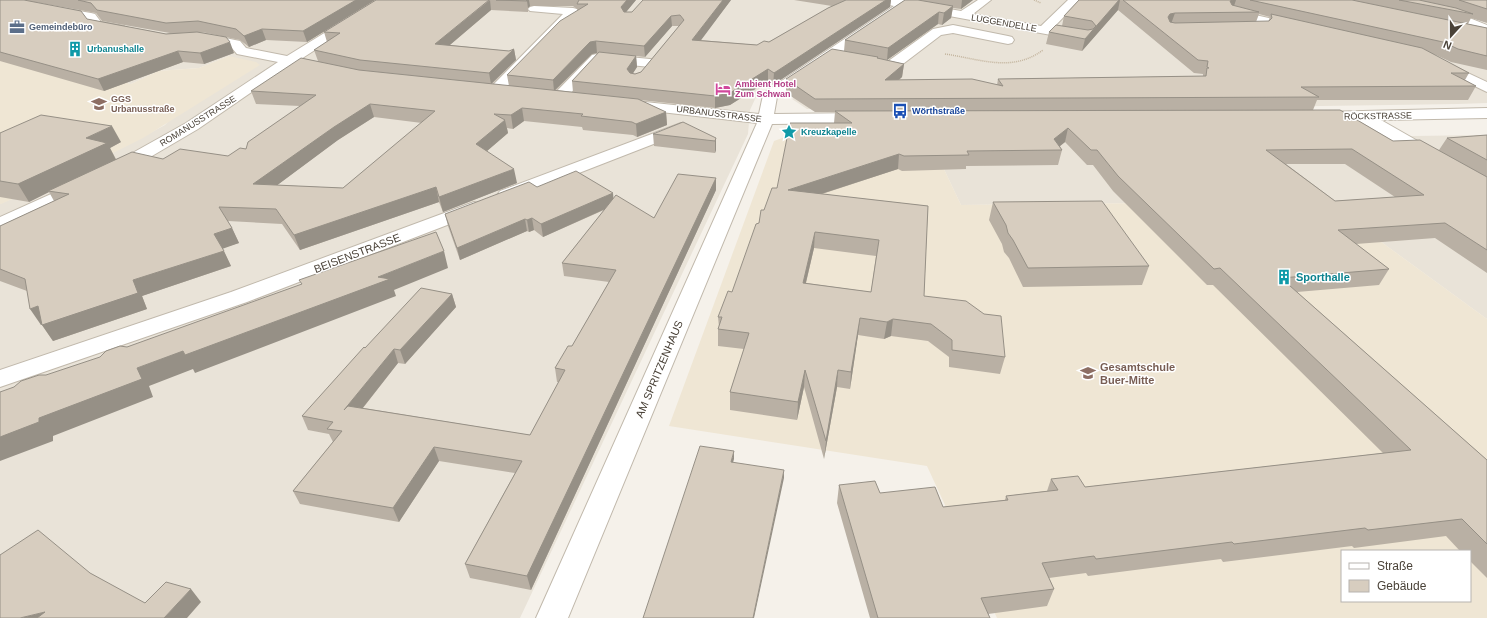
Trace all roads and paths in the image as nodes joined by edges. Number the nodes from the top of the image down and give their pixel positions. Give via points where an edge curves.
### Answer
1 (386, 0) edge
2 (878, 0) edge
3 (985, 0) edge
4 (1074, 0) edge
5 (1234, 1) edge
6 (907, 2) edge
7 (0, 6) edge
8 (534, 9) dead end
9 (1428, 9) edge
10 (1234, 14) junction
11 (963, 15) junction
12 (1296, 28) junction
13 (1232, 29) edge
14 (1248, 29) edge
15 (1487, 29) edge
16 (1044, 30) junction
17 (134, 32) edge
18 (1311, 32) edge
19 (1085, 37) edge
20 (186, 38) edge
21 (1008, 40) dead end
22 (659, 52) edge
23 (828, 55) junction
24 (844, 58) edge
25 (1431, 59) edge
26 (290, 60) junction
27 (859, 61) edge
28 (650, 63) junction
29 (334, 70) edge
30 (640, 74) edge
31 (1487, 88) edge
32 (480, 89) edge
33 (559, 97) edge
34 (619, 99) edge
35 (1487, 113) edge
36 (704, 116) junction
37 (1308, 117) edge
38 (1364, 117) junction
39 (880, 118) edge
40 (766, 119) junction
41 (1446, 165) edge
42 (0, 224) edge
43 (0, 379) edge
44 (552, 618) edge

1 - 26 street, ROMANUSSTRASSE
2 - 6 street, LUGGENDELLE
3 - 11 street, LUGGENDELLE
4 - 16 street, LUGGENDELLE
5 - 10 street
6 - 11 street, LUGGENDELLE
6 - 23 street
7 - 17 street via 30,6 83,16 91,18 97,24
8 - 32 street via 573,11 502,91
9 - 15 street via 1453,15
10 - 12 street
10 - 13 street
11 - 16 street, LUGGENDELLE
12 - 14 street
12 - 18 street
16 - 19 street, LUGGENDELLE
20 - 26 street via 202,37 235,44 242,51
21 - 27 street via 953,29 944,30 937,32 890,67
22 - 28 street
23 - 24 street
23 - 40 street via 770,94
25 - 31 street
26 - 29 street
26 - 42 street, ROMANUSSTRASSE via 192,126 99,177
28 - 30 street
28 - 33 street via 597,58
34 - 36 street, URBANUSSTRASSE
35 - 38 street, RÖCKSTRASSE
36 - 40 street, URBANUSSTRASSE via 732,125 750,124
36 - 43 street, BEISENSTRASSE via 405,235 240,297
37 - 38 street, RÖCKSTRASSE
38 - 41 street
39 - 40 street
40 - 44 street, AM SPRITZENHAUS

